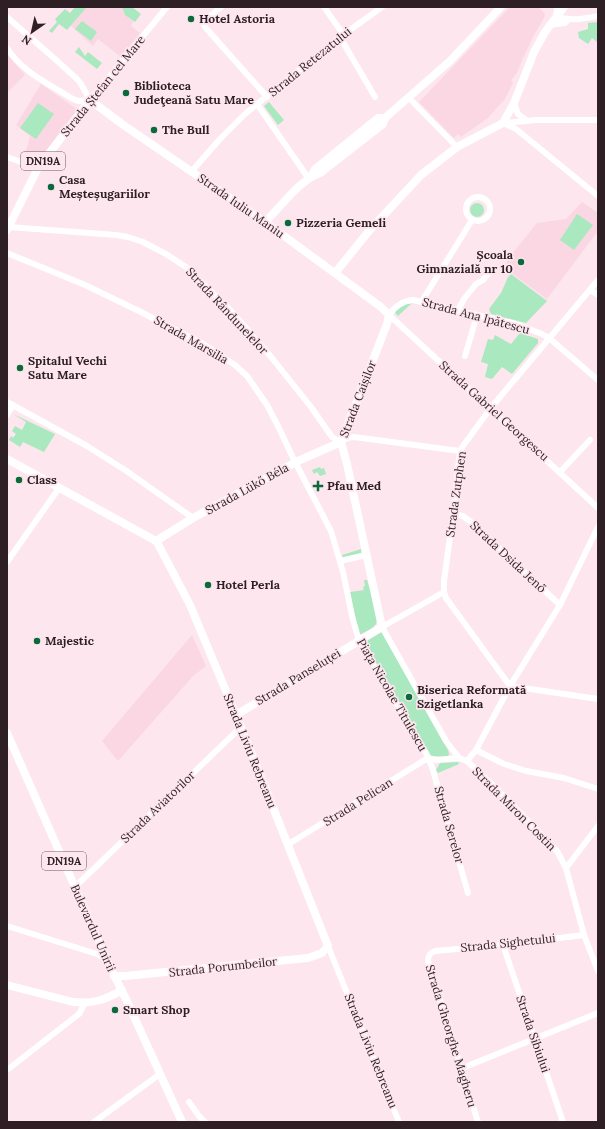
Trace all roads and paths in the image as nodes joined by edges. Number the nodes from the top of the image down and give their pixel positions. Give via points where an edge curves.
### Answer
1 (168, 7) edge
2 (221, 7) edge
3 (324, 7) edge
4 (382, 7) edge
5 (501, 7) edge
6 (557, 7) edge
7 (564, 7) edge
8 (598, 16) edge
9 (7, 17) edge
10 (556, 17) junction
11 (568, 20) junction
12 (550, 25) junction
13 (341, 36) junction
14 (7, 48) edge
15 (266, 97) junction
16 (375, 97) dead end
17 (409, 98) junction
18 (90, 100) junction
19 (514, 103) junction
20 (258, 104) junction
21 (528, 120) junction
22 (598, 120) edge
23 (503, 123) junction
24 (457, 147) junction
25 (7, 157) edge
26 (38, 168) junction
27 (191, 172) junction
28 (310, 178) junction
29 (598, 196) edge
30 (472, 220) dead end
31 (265, 222) junction
32 (8, 228) edge
33 (7, 253) edge
34 (493, 268) dead end
35 (335, 272) junction
36 (598, 280) edge
37 (590, 290) junction
38 (598, 295) edge
39 (422, 301) junction
40 (458, 310) junction
41 (389, 314) junction
42 (477, 315) junction
43 (549, 338) junction
44 (465, 356) dead end
45 (598, 380) edge
46 (7, 402) edge
47 (13, 405) junction
48 (490, 409) junction
49 (7, 415) edge
50 (590, 440) dead end
51 (341, 442) junction
52 (460, 451) junction
53 (7, 459) edge
54 (295, 462) junction
55 (560, 472) junction
56 (59, 488) junction
57 (598, 508) edge
58 (453, 514) junction
59 (193, 518) junction
60 (598, 527) edge
61 (156, 541) junction
62 (366, 555) junction
63 (340, 561) junction
64 (7, 562) edge
65 (444, 592) junction
66 (560, 605) junction
67 (382, 627) junction
68 (359, 641) junction
69 (510, 686) junction
70 (598, 699) edge
71 (236, 715) junction
72 (241, 727) junction
73 (7, 733) edge
74 (476, 750) junction
75 (428, 758) junction
76 (459, 758) junction
77 (466, 761) junction
78 (598, 789) edge
79 (598, 826) edge
80 (287, 845) junction
81 (566, 868) junction
82 (76, 886) junction
83 (468, 893) dead end
84 (7, 926) edge
85 (584, 935) junction
86 (328, 946) junction
87 (503, 946) junction
88 (432, 952) joint
89 (108, 961) junction
90 (598, 971) edge
91 (114, 976) junction
92 (7, 985) edge
93 (122, 990) junction
94 (84, 1003) junction
95 (598, 1013) edge
96 (536, 1038) junction
97 (460, 1069) junction
98 (7, 1070) edge
99 (160, 1074) junction
100 (189, 1102) dead end
101 (94, 1122) edge
102 (182, 1122) edge
103 (205, 1122) edge
104 (399, 1122) edge
105 (478, 1122) edge
106 (563, 1122) edge

1 - 18 street, Strada Ștefan cel Mare / DN19A
2 - 15 street via 203,22
3 - 13 street
4 - 13 street, Strada Retezatului
5 - 17 main road via 450,61
6 - 10 street
7 - 10 main road
8 - 11 street
9 - 18 street via 81,84
10 - 11 street
10 - 12 main road
11 - 12 street via 565,23
12 - 19 main road via 534,52
13 - 15 street, Strada Retezatului
13 - 16 street
14 - 18 street via 30,72 71,98 78,101
15 - 20 street, Strada Retezatului
17 - 24 street
17 - 28 main road via 385,118 378,118 315,169
18 - 26 main road, Strada Ștefan cel Mare / DN19A
18 - 27 main road, Strada Iuliu Maniu
19 - 21 street via 518,114
19 - 23 main road
20 - 27 street, Strada Retezatului via 220,138
20 - 28 street
21 - 22 street
21 - 23 street
23 - 24 main road
23 - 29 street via 516,129
24 - 35 main road via 404,192
25 - 26 street
26 - 32 main road, Strada Ștefan cel Mare / DN19A
27 - 31 main road, Strada Iuliu Maniu
28 - 31 main road
30 - 39 street
31 - 35 main road, Strada Iuliu Maniu
32 - 51 street, Strada Rândunelelor via 116,235 143,242 166,254 186,267 232,312 272,358 332,437
33 - 54 street, Strada Marsilia via 85,285 139,311 203,344 235,365 247,376 264,400
34 - 40 street via 476,284
35 - 41 main road, Strada Iuliu Maniu
36 - 37 street, Strada Zutphen
37 - 38 street
37 - 43 street, Strada Zutphen
39 - 40 street, Strada Ana Ipătescu
39 - 41 street, Strada Ana Ipătescu via 404,301
40 - 42 street, Strada Ana Ipătescu
41 - 48 street, Strada Gabriel Georgescu
41 - 51 main road, Strada Caișilor via 388,324
42 - 43 street, Strada Ana Ipătescu via 520,325
42 - 44 street
43 - 45 street, Strada Ana Ipătescu
43 - 48 street, Strada Zutphen
46 - 47 street
47 - 49 street
47 - 59 street via 87,446
48 - 52 street, Strada Zutphen
48 - 55 street, Strada Gabriel Georgescu
50 - 55 street
51 - 52 street via 347,438 360,437
51 - 54 main road, Strada Lükő Béla
51 - 62 main road, Strada Caișilor
52 - 58 street, Strada Zutphen
53 - 56 main road
54 - 59 main road, Strada Lükő Béla
54 - 63 street, Strada Marsilia via 331,531
55 - 57 street, Strada Gabriel Georgescu
56 - 61 main road
56 - 64 street
58 - 65 street, Strada Zutphen
58 - 66 street, Strada Dsida Jenő via 463,516 471,522
59 - 61 main road, Strada Lükő Béla
60 - 66 street
61 - 71 main road, Strada Liviu Rebreanu via 190,605
62 - 63 street
62 - 67 main road, Piața Nicolae Titulescu
63 - 68 street, Piața Nicolae Titulescu
65 - 67 street
65 - 69 street
66 - 69 street
67 - 68 main road, Strada Panseluței
67 - 76 street, Piața Nicolae Titulescu via 446,741
68 - 71 main road, Strada Panseluței
68 - 75 street, Piața Nicolae Titulescu
69 - 70 street
69 - 74 street
71 - 72 main road, Strada Liviu Rebreanu
72 - 80 main road, Strada Liviu Rebreanu
72 - 82 street, Strada Aviatorilor
73 - 82 main road, Bulevardul Unirii / DN19A
74 - 77 street
74 - 78 street via 504,764
75 - 76 street, Piața Nicolae Titulescu
75 - 80 street, Strada Pelican
75 - 83 street, Strada Serelor
76 - 77 street, Piața Nicolae Titulescu
77 - 81 street, Strada Miron Costin via 499,791 557,852
79 - 81 street
80 - 86 main road, Strada Liviu Rebreanu
81 - 85 street, Strada Miron Costin
82 - 89 main road, Bulevardul Unirii / DN19A
84 - 89 street via 101,956
85 - 87 street, Strada Sighetului
85 - 90 street, Strada Miron Costin
86 - 91 main road, Strada Porumbeilor via 322,953 308,958
86 - 104 street, Strada Liviu Rebreanu
87 - 88 street, Strada Sighetului
87 - 96 street, Strada Sibiului
88 - 97 street, Strada Gheorghe Magheru via 428,961
89 - 91 main road, Bulevardul Unirii / DN19A
91 - 93 main road, Bulevardul Unirii / DN19A
92 - 94 main road
93 - 94 main road via 91,1003
93 - 99 main road, Bulevardul Unirii / DN19A
94 - 98 street via 79,1014
95 - 96 street
96 - 97 street
96 - 106 street, Strada Sibiului
97 - 105 street, Strada Gheorghe Magheru
99 - 101 street
99 - 102 main road, Bulevardul Unirii / DN19A
100 - 103 street

